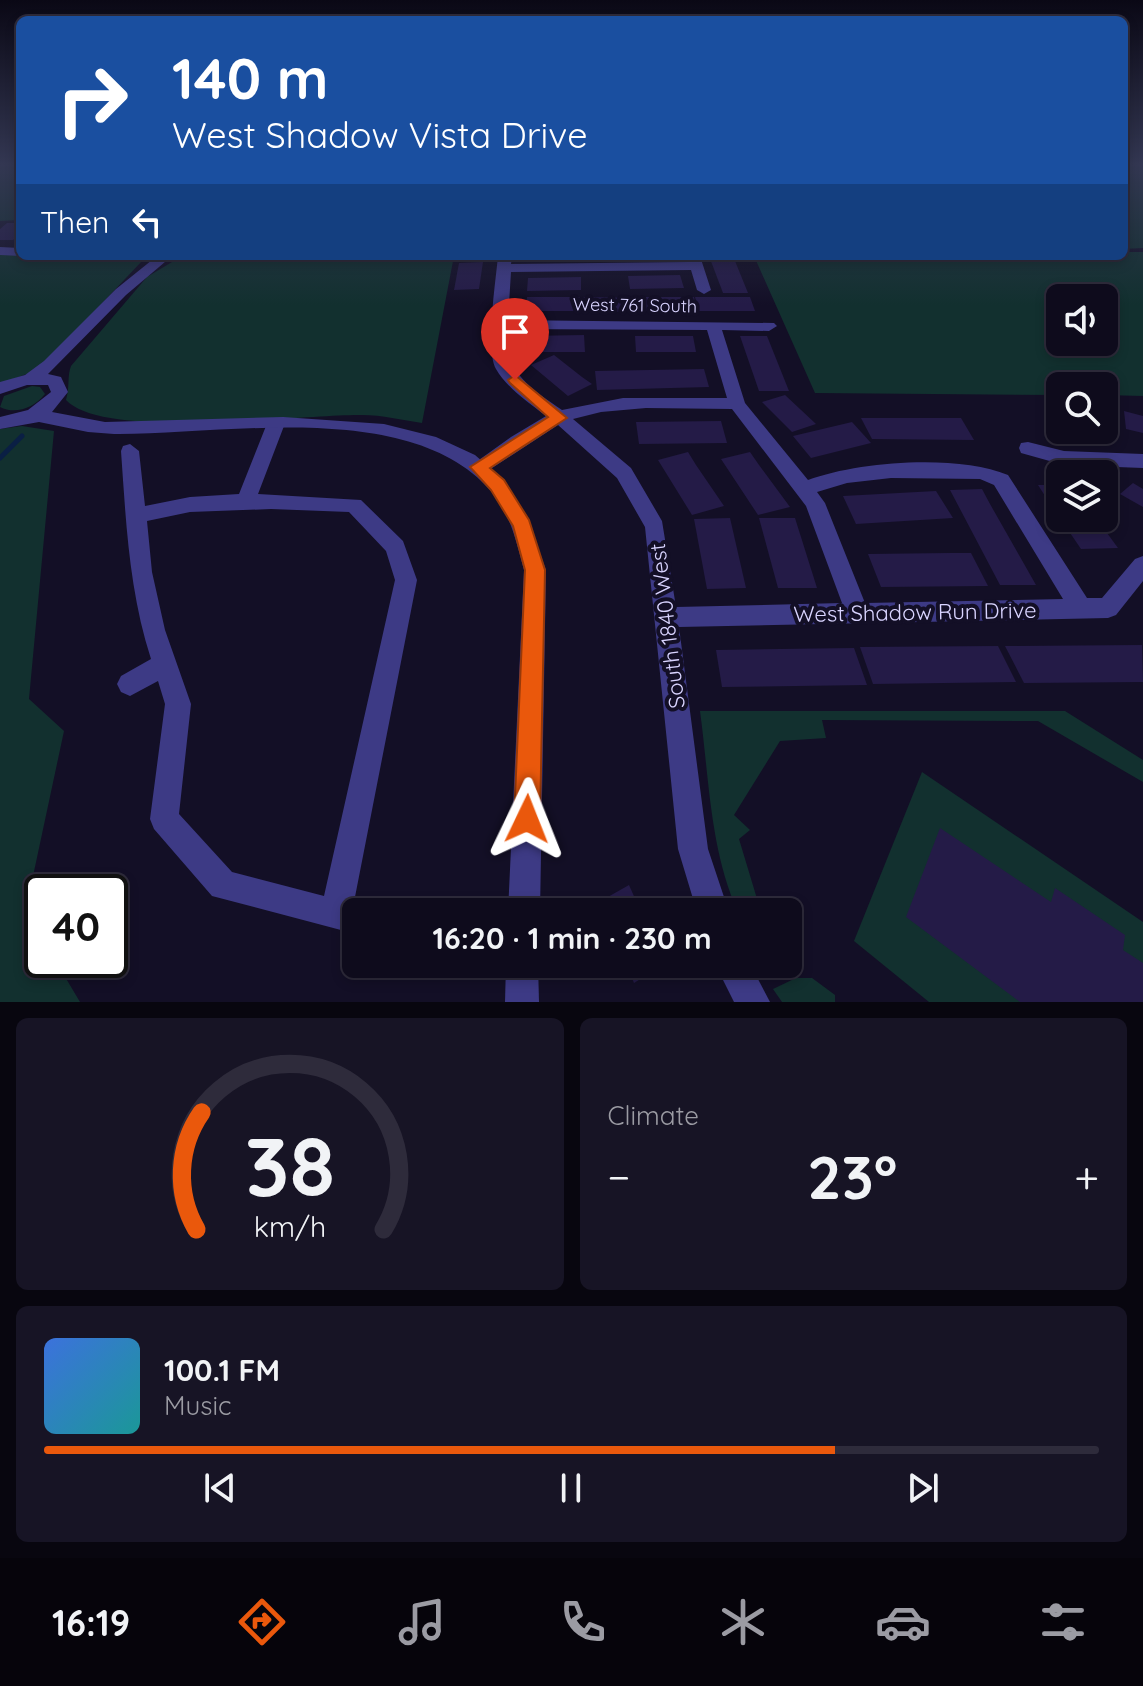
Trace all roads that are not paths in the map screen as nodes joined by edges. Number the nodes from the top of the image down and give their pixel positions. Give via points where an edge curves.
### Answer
1 (151, 260) edge
2 (694, 261) edge
3 (505, 262) edge
4 (704, 290) dead end
5 (500, 324) junction
6 (713, 326) junction
7 (769, 326) dead end
8 (88, 329) junction
9 (30, 379) junction
10 (55, 381) junction
11 (0, 389) edge
12 (54, 401) junction
13 (737, 404) junction
14 (33, 416) junction
15 (559, 418) junction
16 (0, 423) edge
17 (107, 426) junction
18 (275, 426) junction
19 (1028, 448) dead end
20 (130, 451) dead end
21 (1143, 461) edge
22 (479, 467) junction
23 (804, 489) junction
24 (246, 500) junction
25 (136, 516) junction
26 (1143, 565) edge
27 (1081, 609) junction
28 (857, 613) junction
29 (666, 617) junction
30 (165, 664) junction
31 (130, 684) dead end
32 (349, 898) edge
33 (524, 898) edge
34 (709, 898) edge
35 (342, 915) edge
36 (522, 978) edge
37 (739, 978) edge
38 (522, 1002) edge
39 (753, 1002) edge

1 - 8 street
2 - 3 street
2 - 4 street
3 - 5 street, South 1840 West
5 - 6 street, West 761 South
5 - 15 street, South 1840 West via 502,366
6 - 7 street, West 761 South
6 - 13 street
8 - 9 street
8 - 10 street via 85,342
9 - 10 street
9 - 11 street
10 - 12 street via 60,392
12 - 14 street
12 - 17 street
13 - 15 street via 646,404
13 - 23 street
14 - 16 street
14 - 17 street
15 - 22 street
15 - 29 street, South 1840 West via 624,473 655,527
17 - 18 street
18 - 22 street via 356,426 420,436
18 - 24 street
19 - 21 street via 1064,458
20 - 25 street
22 - 33 street via 498,485 522,525 535,570
23 - 27 street via 852,472 982,472 1001,480
23 - 28 street via 815,503
24 - 25 street via 186,504
24 - 32 street via 354,505 395,547 406,580
25 - 30 street via 141,572
26 - 27 street, West Shadow Run Drive via 1108,608
27 - 28 street, West Shadow Run Drive
28 - 29 street, West Shadow Run Drive
29 - 34 street, South 1840 West via 693,849
30 - 31 street
30 - 35 street via 178,704 164,819 223,885
36 - 38 street
37 - 39 street

